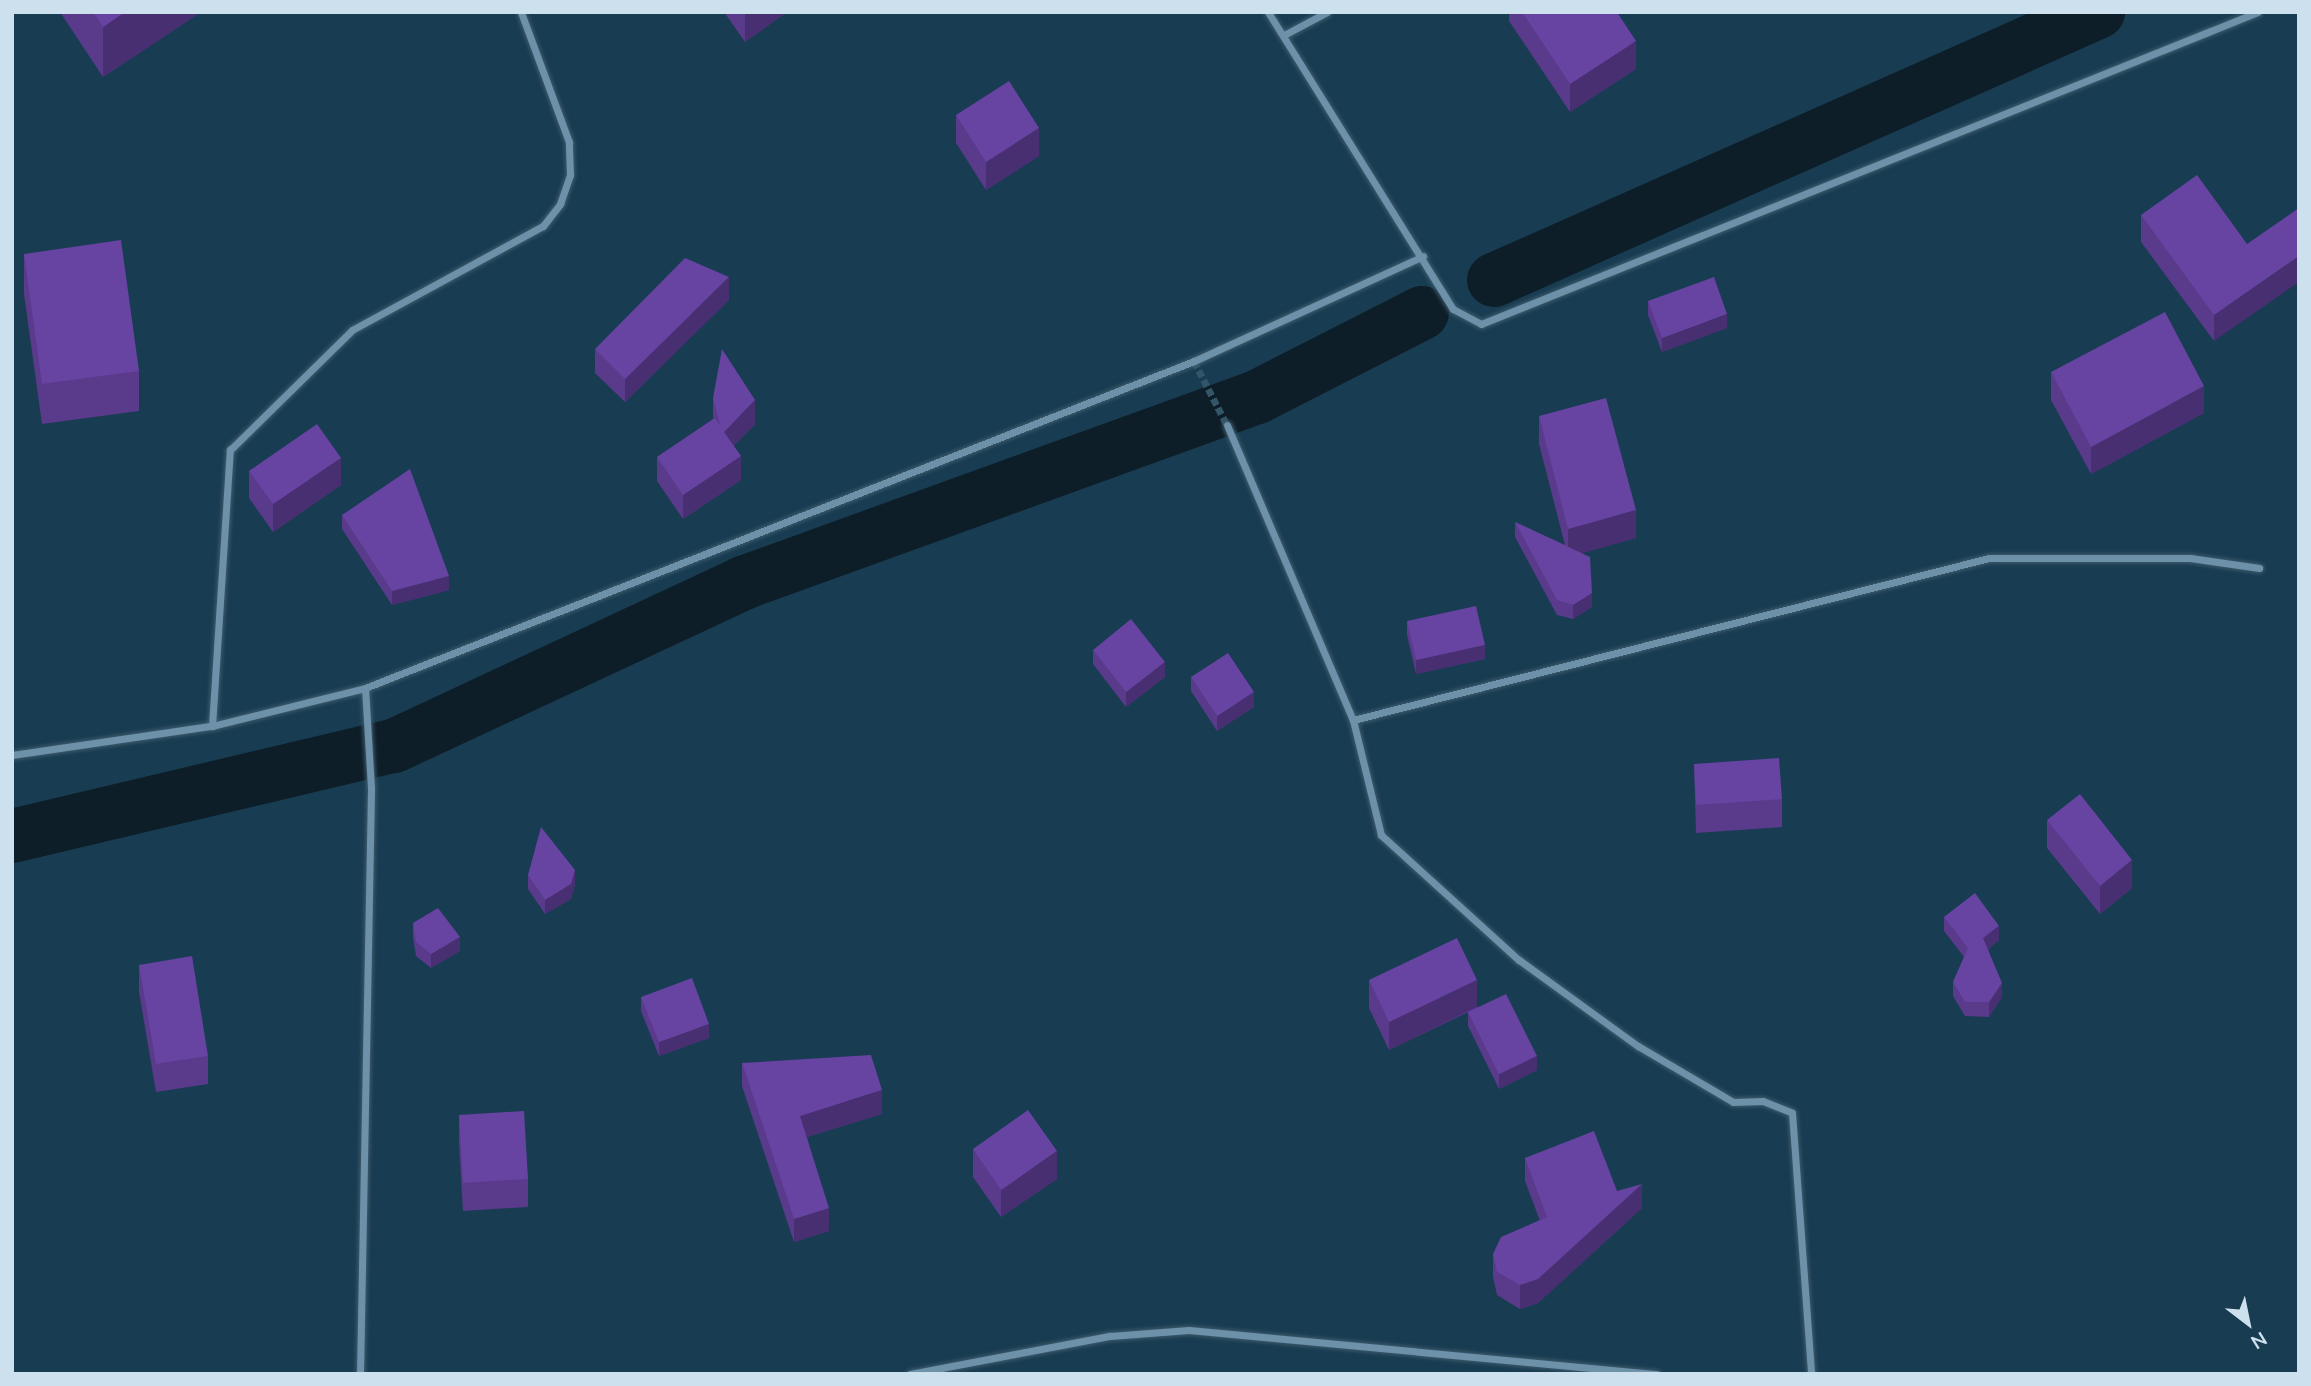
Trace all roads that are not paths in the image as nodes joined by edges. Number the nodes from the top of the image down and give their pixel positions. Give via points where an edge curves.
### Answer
1 (520, 12) edge
2 (1268, 12) edge
3 (1327, 12) edge
4 (2258, 12) edge
5 (1284, 35) junction
6 (1423, 256) junction
7 (1227, 425) tunnel mouth
8 (2259, 568) dead end
9 (365, 688) junction
10 (1353, 720) junction
11 (212, 726) junction
12 (12, 755) edge
13 (360, 1374) edge
14 (911, 1374) edge
15 (1657, 1374) edge
16 (1811, 1374) edge

1 - 11 street via 569,142 570,175 560,204 542,226 352,330 230,450
2 - 5 street
3 - 5 street
4 - 6 street via 1497,321 1469,321 1453,309
5 - 6 street
6 - 9 street via 1194,361
7 - 10 street
8 - 10 street via 2190,558 1989,558
9 - 11 street
9 - 13 street via 371,788
10 - 16 street via 1381,835 1509,951 1638,1046 1732,1102 1763,1101 1792,1113
11 - 12 street
14 - 15 street via 1110,1336 1189,1330

